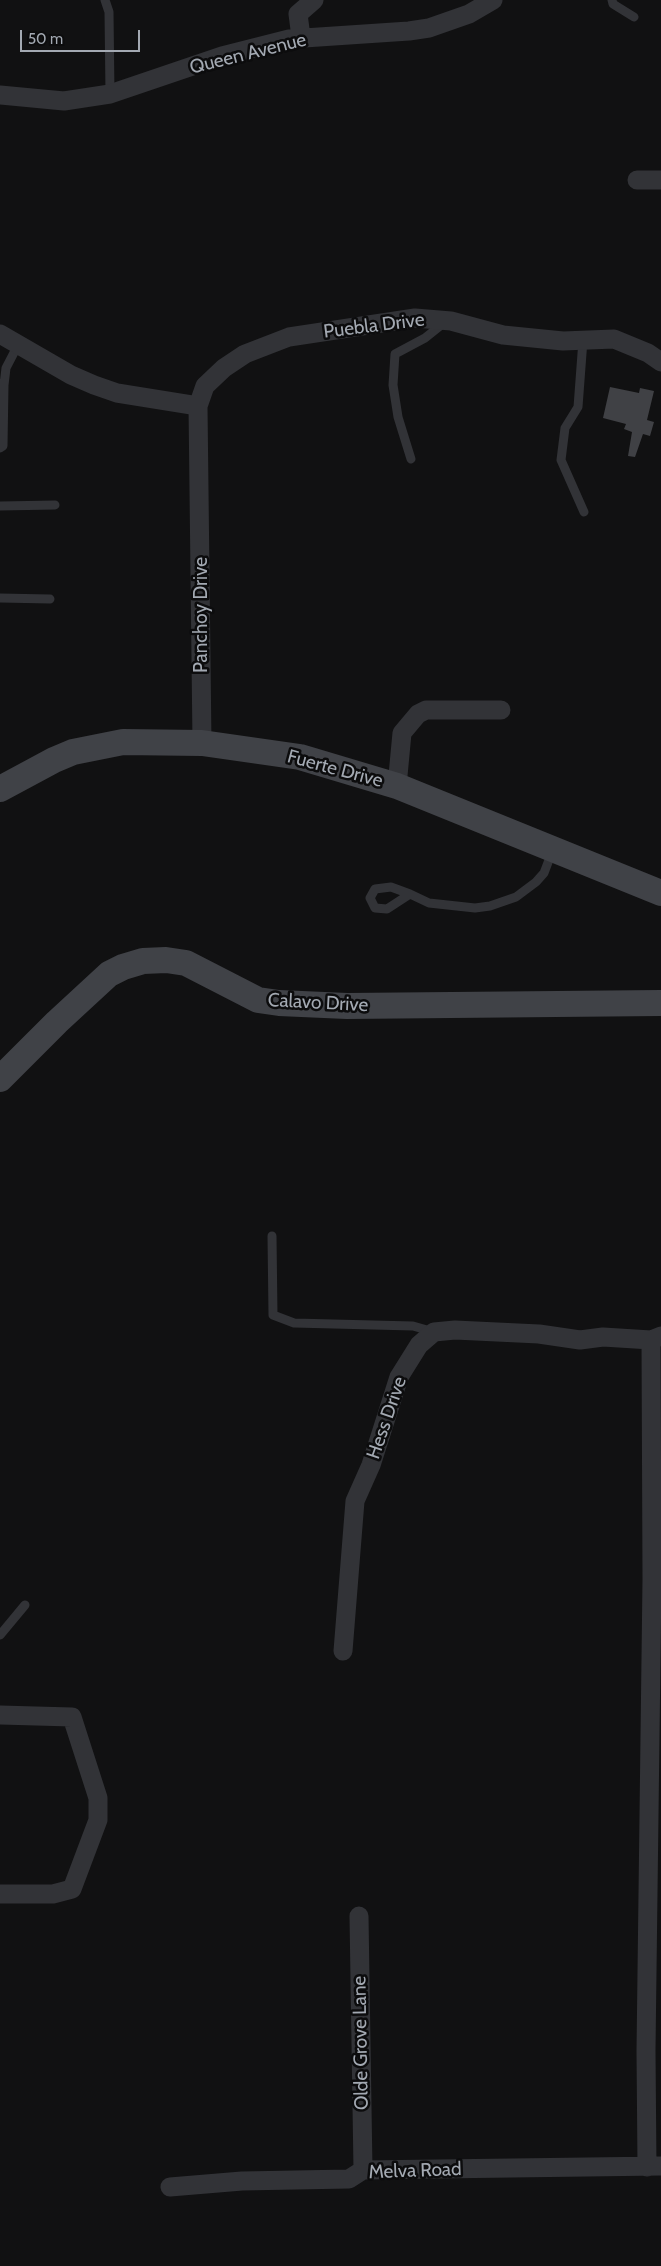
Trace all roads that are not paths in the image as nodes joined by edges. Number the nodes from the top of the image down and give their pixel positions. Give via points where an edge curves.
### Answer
1 (105, 0) edge
2 (314, 0) edge
3 (493, 0) edge
4 (612, 0) edge
5 (634, 18) dead end
6 (301, 37) junction
7 (110, 94) junction
8 (0, 95) edge
9 (637, 180) dead end
10 (661, 180) edge
11 (448, 320) junction
12 (0, 334) edge
13 (583, 339) junction
14 (19, 343) junction
15 (661, 362) edge
16 (2, 384) edge
17 (198, 406) junction
18 (0, 448) edge
19 (411, 459) dead end
20 (200, 486) joint
21 (55, 505) dead end
22 (0, 506) edge
23 (584, 512) dead end
24 (0, 598) edge
25 (50, 599) dead end
26 (501, 710) dead end
27 (202, 743) junction
28 (397, 786) junction
29 (0, 789) edge
30 (553, 849) junction
31 (661, 893) edge
32 (410, 894) dead end
33 (661, 1003) edge
34 (0, 1079) edge
35 (272, 1236) dead end
36 (434, 1332) junction
37 (656, 1338) edge
38 (656, 1579) edge
39 (24, 1605) dead end
40 (0, 1635) edge
41 (343, 1652) dead end
42 (0, 1715) edge
43 (0, 1894) edge
44 (359, 1916) dead end
45 (654, 2167) edge
46 (363, 2170) junction
47 (170, 2187) dead end

1 - 7 lane via 109,12
2 - 6 street via 298,14
3 - 6 street, Queen Avenue via 469,14 429,28
4 - 5 lane
6 - 7 street, Queen Avenue via 222,56
7 - 8 street, Queen Avenue via 64,101
9 - 10 street
11 - 13 street, Puebla Drive via 503,335 563,341
11 - 17 street, Puebla Drive via 415,318 289,337 244,354 224,368 205,386
11 - 19 lane via 425,338 395,354 393,385 398,417
12 - 14 street
13 - 15 street, Puebla Drive via 614,339
13 - 23 lane via 578,408 566,428 561,460
14 - 16 lane
14 - 17 street via 71,375 105,388
16 - 18 lane via 3,446
17 - 20 street, Puebla Drive
20 - 27 street, Panchoy Drive
21 - 22 lane
24 - 25 lane
26 - 28 street via 426,710 418,714 402,733
27 - 28 street, Fuerte Drive via 300,757
27 - 29 street, Fuerte Drive via 123,742 90,747 54,760
28 - 30 street, Fuerte Drive
30 - 31 street, Fuerte Drive
30 - 32 lane via 540,878 505,902 475,908 429,903
33 - 34 street, Calavo Drive via 346,1006 279,1003 258,1000 186,963 142,961 109,974
35 - 36 lane via 273,1315 294,1323 413,1326
36 - 37 street via 539,1334 580,1340
36 - 41 street, Hess Drive via 418,1345 399,1377 371,1465 355,1501
37 - 38 street
38 - 45 street via 646,2043
39 - 40 lane
42 - 43 street via 72,1717 98,1798 98,1820 72,1889 53,1894
44 - 46 street, Olde Grove Lane
45 - 46 street, Melva Road
46 - 47 street, Melva Road via 349,2179 242,2181

